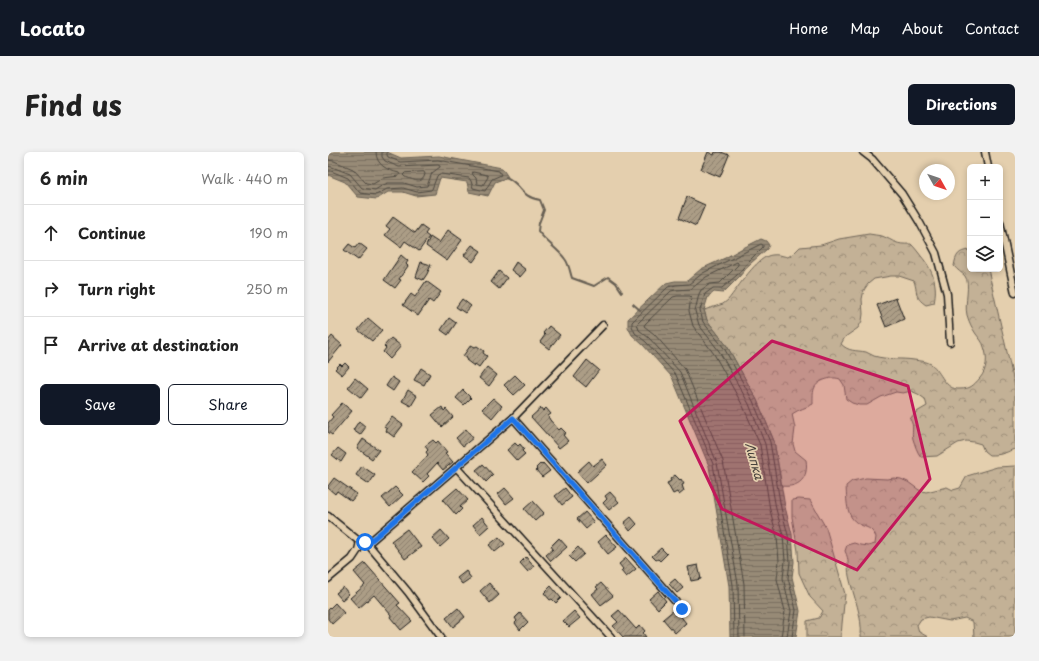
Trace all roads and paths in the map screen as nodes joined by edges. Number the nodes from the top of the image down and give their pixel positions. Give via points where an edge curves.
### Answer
1 (863, 152) edge
2 (985, 152) edge
3 (987, 164) edge
4 (1003, 236) edge
5 (1015, 293) edge
6 (603, 325) dead end
7 (950, 342) dead end
8 (513, 418) junction
9 (456, 467) junction
10 (328, 516) edge
11 (360, 542) junction
12 (367, 543) junction
13 (328, 579) edge
14 (682, 609) dead end
15 (441, 637) edge
16 (611, 637) edge

1 - 7 street via 902,194 936,253 947,294
2 - 3 street
4 - 5 street
6 - 8 street
8 - 9 street
8 - 14 street
9 - 12 street
9 - 16 street
10 - 11 street
11 - 12 street
11 - 13 street via 352,558
12 - 15 street

